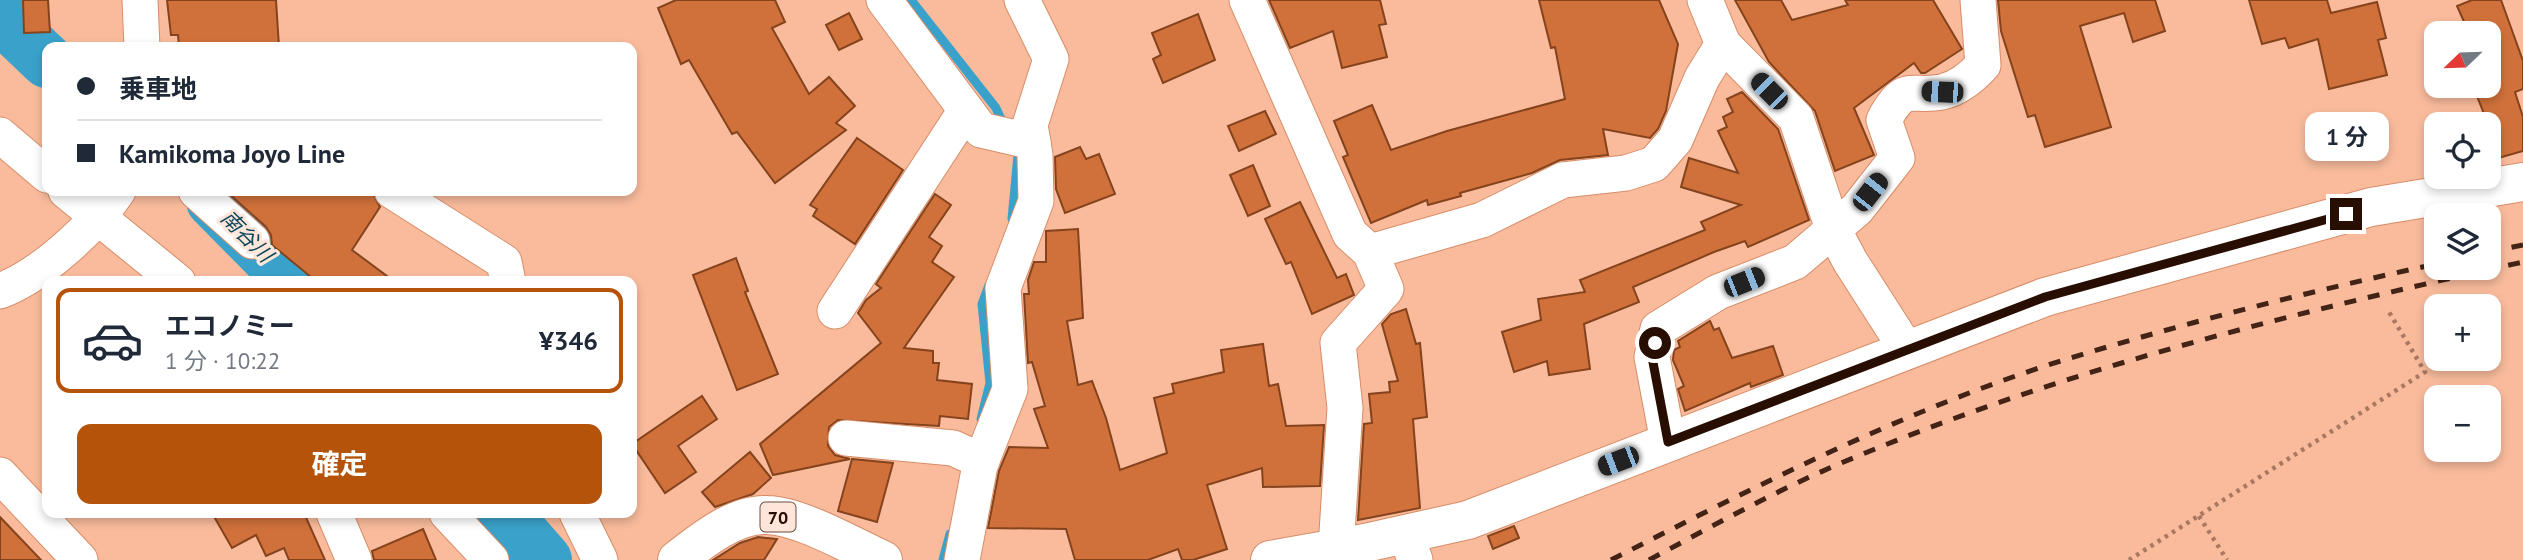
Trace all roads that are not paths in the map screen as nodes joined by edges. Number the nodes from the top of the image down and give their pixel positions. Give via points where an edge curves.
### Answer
1 (140, 0) edge
2 (884, 0) edge
3 (1022, 0) edge
4 (1247, 0) edge
5 (1705, 0) edge
6 (1978, 0) edge
7 (142, 42) edge
8 (1723, 44) junction
9 (966, 110) junction
10 (0, 135) edge
11 (1033, 142) junction
12 (42, 171) edge
13 (2523, 182) edge
14 (83, 196) edge
15 (202, 196) edge
16 (400, 196) edge
17 (109, 204) edge
18 (1833, 229) junction
19 (252, 241) dead end
20 (1370, 252) junction
21 (173, 276) edge
22 (507, 276) edge
23 (0, 291) edge
24 (835, 311) dead end
25 (1908, 350) junction
26 (846, 439) dead end
27 (1668, 442) junction
28 (982, 461) junction
29 (0, 475) edge
30 (336, 518) edge
31 (452, 518) edge
32 (579, 518) edge
33 (1410, 547) edge
34 (1336, 548) junction
35 (80, 560) edge
36 (354, 560) edge
37 (492, 560) edge
38 (600, 560) edge
39 (677, 560) edge
40 (883, 560) edge
41 (962, 560) edge
42 (1270, 560) edge

1 - 7 street
2 - 9 street
3 - 11 street via 1051,59 1031,125
4 - 20 street via 1350,234
5 - 8 street
6 - 18 street via 1983,65 1968,81 1942,92 1912,91 1893,104 1884,120 1897,158 1857,209
8 - 18 street via 1796,118
8 - 20 street via 1702,78 1675,140 1654,164 1626,173 1563,180 1482,220
9 - 11 street via 981,130
9 - 24 street
10 - 12 street
11 - 28 street via 1036,201 1003,288 1010,389
13 - 25 main road via 2358,211 2045,297
14 - 17 street
15 - 19 street
16 - 22 street via 504,262
17 - 21 street
17 - 23 street via 63,250
18 - 25 street
18 - 27 street via 1795,262 1718,292 1658,329 1652,357
20 - 34 street via 1387,289 1338,343 1345,408
25 - 27 main road
26 - 28 street via 953,448
27 - 33 main road
28 - 41 street
29 - 35 street
30 - 36 street
31 - 37 street
32 - 38 street
33 - 34 main road
34 - 42 main road
39 - 40 main road, 70 via 701,541 748,517 769,514

